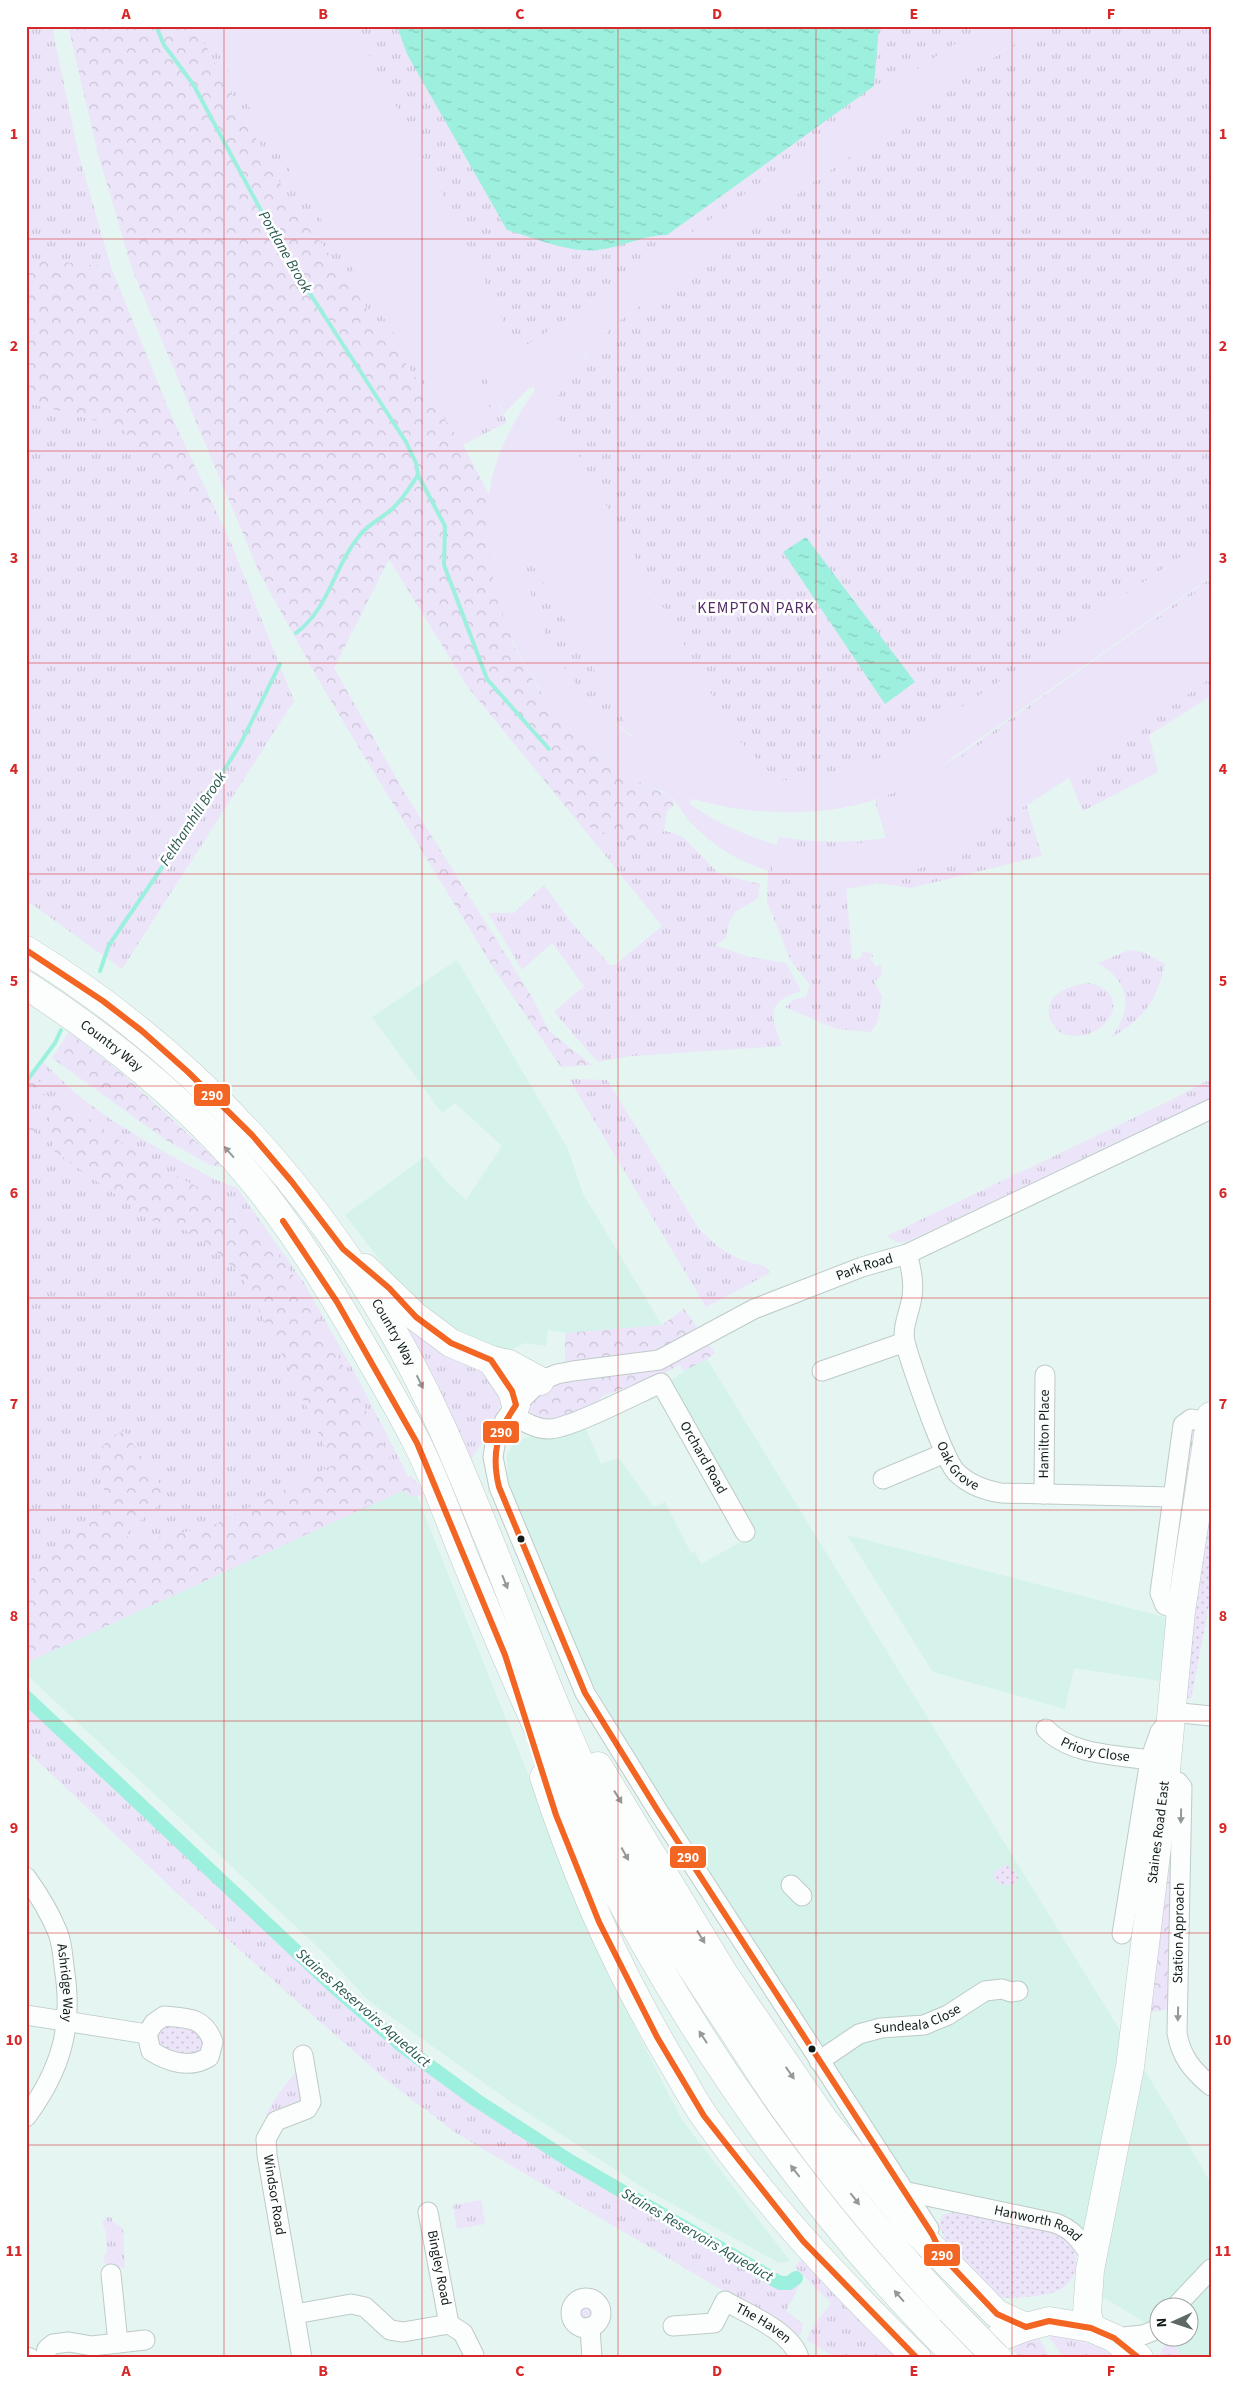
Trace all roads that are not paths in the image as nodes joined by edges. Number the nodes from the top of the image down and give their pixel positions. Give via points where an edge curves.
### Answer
1 (26, 950) edge
2 (26, 985) edge
3 (1211, 1110) edge
4 (343, 1249) junction
5 (907, 1254) junction
6 (905, 1342) junction
7 (491, 1360) junction
8 (819, 1373) dead end
9 (1045, 1375) dead end
10 (540, 1381) junction
11 (513, 1409) junction
12 (1210, 1419) edge
13 (945, 1453) junction
14 (881, 1481) dead end
15 (1044, 1494) junction
16 (1172, 1497) junction
17 (1203, 1510) edge
18 (745, 1532) dead end
19 (1181, 1611) junction
20 (505, 1655) junction
21 (558, 1715) junction
22 (1170, 1716) junction
23 (1211, 1716) edge
24 (1046, 1729) dead end
25 (1158, 1770) junction
26 (26, 1877) edge
27 (1122, 1934) dead end
28 (1018, 1991) dead end
29 (26, 2015) edge
30 (67, 2022) junction
31 (147, 2034) dead end
32 (303, 2055) dead end
33 (819, 2060) junction
34 (1211, 2086) edge
35 (26, 2117) edge
36 (903, 2191) junction
37 (969, 2206) junction
38 (428, 2212) dead end
39 (938, 2246) junction
40 (1092, 2265) junction
41 (1211, 2269) edge
42 (111, 2274) dead end
43 (1185, 2296) edge
44 (295, 2314) junction
45 (449, 2324) junction
46 (1038, 2324) junction
47 (673, 2326) dead end
48 (590, 2327) dead end
49 (1150, 2332) edge
50 (1103, 2333) junction
51 (145, 2340) dead end
52 (118, 2343) junction
53 (474, 2355) dead end
54 (26, 2357) edge
55 (30, 2358) edge
56 (44, 2358) edge
57 (302, 2358) edge
58 (592, 2358) edge
59 (799, 2358) edge
60 (917, 2358) edge
61 (958, 2358) edge
62 (976, 2358) edge
63 (997, 2358) edge
64 (1139, 2358) edge

1 - 4 highway, Country Way via 104,1001 188,1072 252,1134
20 -> 2 highway, Country Way via 417,1444 337,1302 266,1197 224,1146 160,1086 98,1035
3 - 5 street, Park Road
4 - 7 highway via 444,1338
4 -> 21 highway, Country Way via 400,1342 443,1431
5 - 6 street, Oak Grove via 913,1280 912,1300 904,1327
5 - 10 street, Park Road via 862,1267 754,1309 659,1360 573,1371
6 - 8 street
6 - 13 street, Oak Grove
7 - 10 highway via 509,1364
7 - 11 highway via 512,1391
9 - 15 street, Hamilton Place
10 - 11 street, Park Road
11 - 18 street, Orchard Road via 527,1424 552,1429 661,1382
11 - 33 street via 496,1439 493,1457 496,1478 584,1693
12 - 16 street, Staines Road East via 1191,1419 1183,1425
12 - 17 highway, Staines Road East
13 - 14 street
13 - 15 street, Oak Grove via 956,1472 983,1490
15 - 16 street, Oak Grove
16 - 19 street, Staines Road East via 1160,1593 1165,1605
17 - 19 highway, Staines Road East
19 - 22 highway, Staines Road East
20 - 60 highway via 556,1815 603,1930 657,2037 704,2116 790,2226
61 -> 20 highway via 846,2236 767,2136 629,1915 589,1840
21 -> 39 highway via 598,1766 724,1974 786,2068 824,2120 914,2229
21 -> 63 highway, bridge via 620,1847 667,1929 790,2116 869,2217 950,2310
22 - 23 street
22 - 25 highway, Staines Road East
24 - 25 street, Priory Close via 1056,1740
25 - 27 street, Staines Road East
25 -> 34 street, Station Approach via 1182,1788 1177,2033 1184,2059
25 - 40 highway, Staines Road East via 1142,1984 1130,2067
26 - 30 street, Ashridge Way via 45,1904 59,1935 67,1984
28 - 33 street, Sundeala Close via 985,1991 948,2015 924,2025 881,2028 859,2034
29 - 30 street
30 - 31 street
30 - 35 street, Ashridge Way via 62,2052 48,2085
32 - 44 street, Windsor Road via 311,2102 307,2109 276,2121 266,2139 266,2155
33 - 36 street
36 - 37 street, Hanworth Road
36 - 39 street
37 - 39 street, Hanworth Road via 937,2203 930,2211 929,2222
37 - 40 street, Hanworth Road via 1067,2227 1078,2237
38 - 45 street, Bingley Road
39 - 46 highway via 997,2314
40 - 46 highway, Staines Road East via 1068,2305
40 - 50 highway, Staines Road East via 1087,2313
41 - 43 street
42 - 52 street
44 - 45 street, Bingley Road via 351,2304 365,2307 390,2330 403,2332
44 - 57 street, Windsor Road
45 - 53 street, Bingley Road via 463,2333
46 - 50 highway
46 - 62 highway via 1000,2337
47 - 59 street, The Haven via 714,2323 725,2301 789,2339
48 - 58 street
49 - 50 street via 1143,2335
50 - 64 highway
51 - 52 street
52 - 56 street via 92,2346 69,2342 53,2344
54 - 55 street

